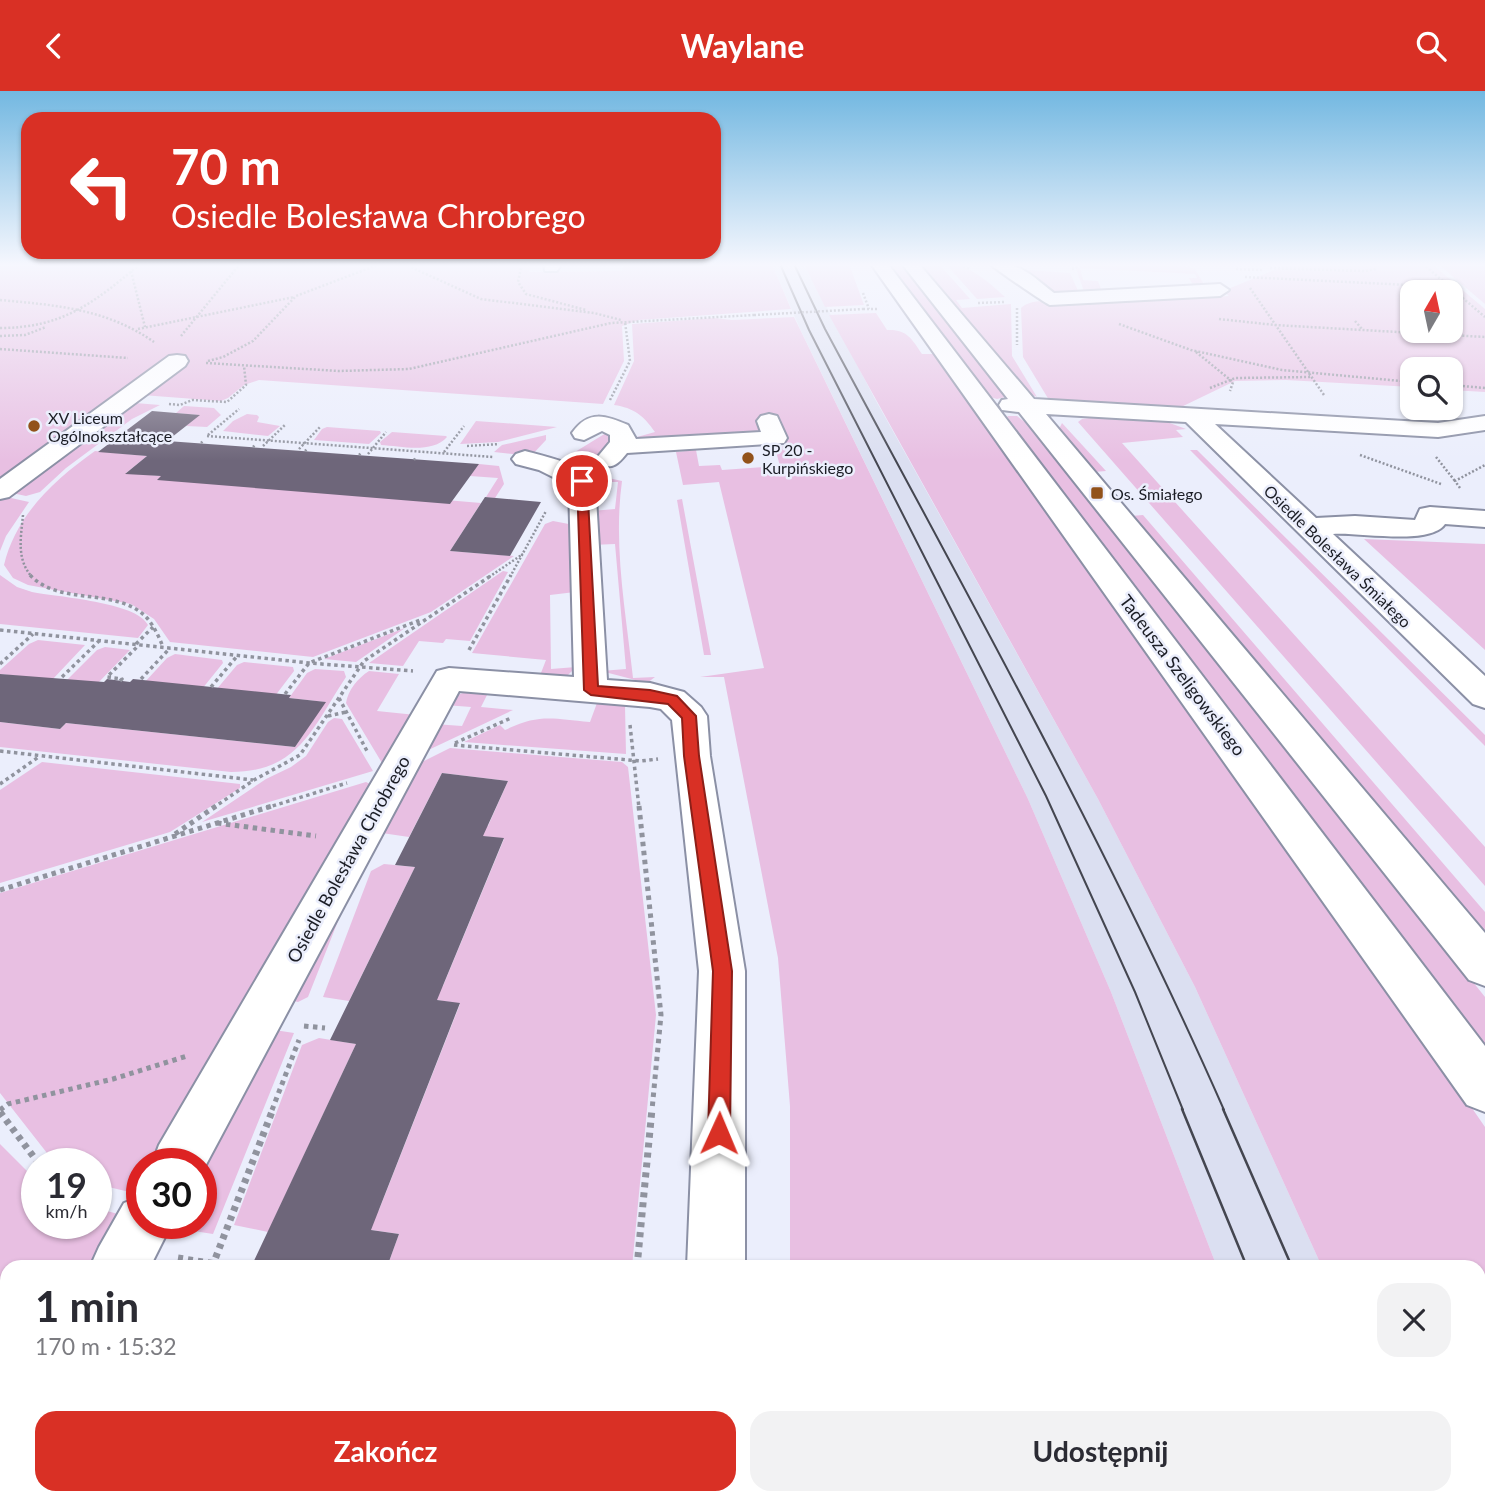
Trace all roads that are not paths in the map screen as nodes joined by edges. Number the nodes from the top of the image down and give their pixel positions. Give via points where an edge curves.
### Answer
1 (927, 330) edge
2 (964, 330) edge
3 (177, 362) road end
4 (980, 403) junction
5 (1025, 405) junction
6 (1192, 415) junction
7 (769, 421) dead end
8 (1485, 423) edge
9 (592, 427) road end
10 (622, 445) junction
11 (525, 459) road end
12 (0, 491) edge
13 (565, 492) junction
14 (1485, 519) edge
15 (1307, 527) junction
16 (610, 692) junction
17 (1485, 696) edge
18 (1485, 965) edge
19 (1485, 1087) edge
20 (187, 1148) edge
21 (716, 1260) edge

1 - 4 street, Tadeusza Szeligowskiego
2 - 5 street
3 - 12 street
4 - 5 street
4 - 19 street, Tadeusza Szeligowskiego
5 - 6 street
5 - 18 street
6 - 8 street via 1444,430
6 - 15 street, Osiedle Bolesława Śmiałego
7 - 10 street via 775,438
9 - 10 street via 620,431
10 - 13 street
11 - 13 street via 548,464
13 - 16 street
14 - 15 street via 1430,515 1432,523 1418,529 1355,524
15 - 17 street, Osiedle Bolesława Śmiałego
16 - 20 street, Osiedle Bolesława Chrobrego via 449,679 387,775 358,842
16 - 21 street via 672,700 689,716 722,971

